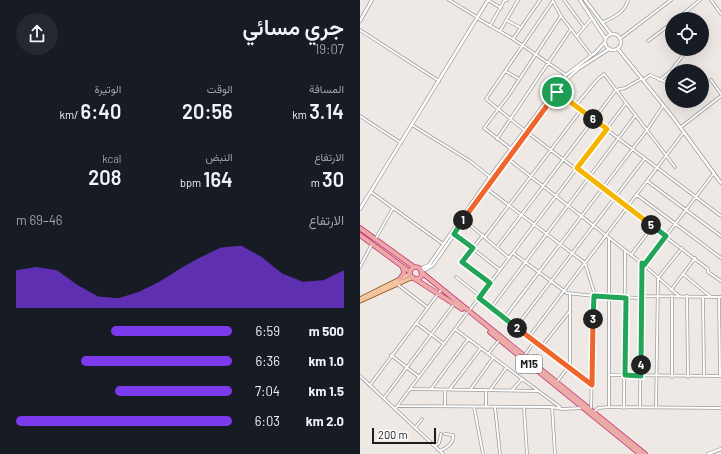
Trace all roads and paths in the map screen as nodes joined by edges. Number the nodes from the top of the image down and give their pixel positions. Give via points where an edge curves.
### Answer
1 (372, 0) edge
2 (449, 0) edge
3 (488, 0) edge
4 (507, 0) edge
5 (518, 0) edge
6 (540, 0) edge
7 (552, 0) edge
8 (564, 0) edge
9 (580, 0) edge
10 (585, 0) edge
11 (628, 0) edge
12 (671, 0) edge
13 (700, 0) edge
14 (711, 0) edge
15 (501, 8) junction
16 (685, 12) edge
17 (721, 14) edge
18 (561, 16) junction
19 (477, 18) junction
20 (592, 18) junction
21 (360, 21) edge
22 (508, 21) junction
23 (602, 23) junction
24 (490, 26) junction
25 (584, 27) junction
26 (520, 28) junction
27 (665, 28) edge
28 (571, 29) junction
29 (360, 30) edge
30 (500, 32) junction
31 (611, 34) junction
32 (577, 36) junction
33 (622, 38) junction
34 (513, 39) junction
35 (605, 40) junction
36 (648, 41) dead end
37 (522, 45) junction
38 (609, 49) junction
39 (618, 49) junction
40 (535, 54) junction
41 (591, 55) junction
42 (682, 56) edge
43 (548, 63) junction
44 (505, 71) junction
45 (566, 75) junction
46 (519, 80) junction
47 (641, 80) junction
48 (660, 80) junction
49 (711, 80) dead end
50 (439, 81) junction
51 (665, 82) edge
52 (616, 90) junction
53 (557, 92) junction
54 (721, 95) edge
55 (626, 103) junction
56 (576, 106) junction
57 (664, 106) junction
58 (498, 109) junction
59 (581, 110) junction
60 (360, 116) edge
61 (635, 116) junction
62 (511, 119) junction
63 (594, 119) junction
64 (412, 125) junction
65 (680, 127) junction
66 (607, 129) junction
67 (647, 130) junction
68 (526, 131) junction
69 (684, 132) junction
70 (619, 138) junction
71 (497, 139) junction
72 (401, 143) junction
73 (510, 148) junction
74 (632, 148) junction
75 (552, 149) junction
76 (665, 156) junction
77 (507, 158) junction
78 (564, 158) junction
79 (645, 158) junction
80 (657, 167) junction
81 (675, 167) dead end
82 (577, 168) junction
83 (714, 173) junction
84 (490, 177) junction
85 (531, 177) junction
86 (589, 177) junction
87 (647, 181) junction
88 (721, 183) edge
89 (543, 187) junction
90 (602, 187) junction
91 (486, 188) junction
92 (371, 192) junction
93 (636, 195) junction
94 (556, 196) junction
95 (694, 196) junction
96 (615, 197) junction
97 (509, 205) junction
98 (568, 206) junction
99 (628, 207) junction
100 (393, 208) junction
101 (360, 209) edge
102 (685, 209) junction
103 (522, 215) junction
104 (581, 216) junction
105 (721, 216) edge
106 (464, 219) junction
107 (675, 223) junction
108 (534, 224) junction
109 (594, 226) junction
110 (652, 227) junction
111 (360, 228) edge
112 (454, 234) junction
113 (546, 234) junction
114 (360, 235) edge
115 (484, 236) junction
116 (606, 236) junction
117 (666, 236) junction
118 (721, 236) edge
119 (609, 239) junction
120 (375, 240) junction
121 (372, 244) junction
122 (443, 244) junction
123 (559, 244) junction
124 (497, 247) junction
125 (473, 248) junction
126 (682, 248) junction
127 (625, 251) junction
128 (513, 252) junction
129 (572, 254) junction
130 (631, 255) junction
131 (509, 258) junction
132 (695, 258) junction
133 (721, 258) edge
134 (525, 262) junction
135 (585, 263) junction
136 (643, 264) junction
137 (360, 267) edge
138 (414, 267) junction
139 (403, 268) junction
140 (421, 270) junction
141 (500, 270) junction
142 (538, 272) junction
143 (683, 274) junction
144 (412, 275) junction
145 (456, 277) dead end
146 (658, 278) junction
147 (400, 279) junction
148 (551, 281) junction
149 (721, 281) edge
150 (490, 283) junction
151 (394, 284) junction
152 (671, 290) junction
153 (440, 291) junction
154 (564, 292) junction
155 (570, 294) junction
156 (594, 296) junction
157 (658, 296) junction
158 (672, 296) junction
159 (679, 296) junction
160 (687, 296) junction
161 (703, 296) junction
162 (479, 297) junction
163 (609, 297) junction
164 (641, 297) junction
165 (711, 297) junction
166 (720, 297) edge
167 (626, 298) junction
168 (360, 300) edge
169 (455, 303) junction
170 (428, 307) junction
171 (491, 308) junction
172 (570, 311) junction
173 (468, 312) junction
174 (504, 318) junction
175 (416, 323) junction
176 (516, 327) junction
177 (455, 329) junction
178 (431, 335) junction
179 (529, 337) junction
180 (468, 339) junction
181 (500, 339) junction
182 (535, 342) junction
183 (444, 344) junction
184 (542, 347) junction
185 (481, 348) junction
186 (488, 354) junction
187 (391, 355) junction
188 (523, 357) junction
189 (493, 358) junction
190 (569, 367) junction
191 (407, 368) junction
192 (506, 368) junction
193 (610, 375) junction
194 (625, 375) junction
195 (360, 376) edge
196 (641, 376) junction
197 (704, 376) junction
198 (721, 376) edge
199 (419, 377) junction
200 (657, 377) junction
201 (672, 377) junction
202 (688, 377) junction
203 (522, 379) junction
204 (556, 384) junction
205 (370, 385) junction
206 (592, 385) junction
207 (410, 389) junction
208 (431, 390) junction
209 (445, 390) junction
210 (450, 390) junction
211 (470, 390) junction
212 (486, 390) junction
213 (491, 390) junction
214 (512, 390) junction
215 (537, 391) junction
216 (384, 398) junction
217 (398, 406) junction
218 (445, 407) junction
219 (474, 407) junction
220 (486, 407) junction
221 (495, 407) junction
222 (552, 407) junction
223 (585, 407) junction
224 (609, 407) junction
225 (524, 408) junction
226 (624, 408) junction
227 (640, 408) junction
228 (656, 408) junction
229 (721, 408) edge
230 (395, 409) junction
231 (562, 409) junction
232 (592, 413) junction
233 (422, 419) dead end
234 (415, 428) junction
235 (442, 434) dead end
236 (445, 434) dead end
237 (435, 446) junction
238 (721, 449) edge
239 (441, 452) edge
240 (438, 454) edge
241 (483, 454) edge
242 (500, 454) edge
243 (527, 454) edge
244 (555, 454) edge
245 (640, 454) edge
246 (645, 454) edge
247 (708, 454) edge

1 - 21 street
2 - 19 street
3 - 15 street
3 - 19 street
4 - 15 street
5 - 22 street
6 - 26 street
7 - 18 street
7 - 37 street
8 - 25 street
9 - 20 street
10 - 23 street
11 - 23 street via 622,12
12 - 33 street
13 - 16 street
14 - 17 street
15 - 24 street
18 - 28 street
18 - 40 street
19 - 24 street
19 - 50 street
20 - 25 street
20 - 35 street
22 - 26 street
22 - 30 street
23 - 31 street
24 - 30 street
25 - 32 street
26 - 34 street
27 - 36 street
28 - 32 street
28 - 43 street
29 - 50 street
30 - 34 street
31 - 33 street
31 - 35 street
32 - 41 street
33 - 39 street
34 - 37 street
35 - 38 street
35 - 41 street
37 - 40 street
37 - 44 street
38 - 39 street
38 - 53 street via 571,75
39 - 47 street
40 - 43 street
40 - 46 street
41 - 45 street
42 - 48 street via 671,72
43 - 45 street
43 - 62 street
44 - 46 street
44 - 58 street via 486,99
45 - 68 street
46 - 58 street
47 - 48 street via 650,75
47 - 52 street
47 - 57 street
48 - 51 street
49 - 54 street
50 - 64 street
52 - 55 street
52 - 56 street via 604,74
52 - 63 street
53 - 56 street
53 - 68 street
54 - 65 street
55 - 61 street
55 - 66 street
56 - 59 street
57 - 65 street
57 - 67 street
58 - 62 street
58 - 71 street via 484,128
59 - 63 street
59 - 75 street
60 - 72 street
61 - 67 street
61 - 70 street
62 - 68 street
62 - 71 street
63 - 66 street
63 - 78 street
64 - 72 street
64 - 84 street via 470,161
65 - 69 street
66 - 70 street
66 - 82 street
67 - 74 street
67 - 76 street
68 - 73 street
68 - 75 street
68 - 77 street
69 - 76 street
69 - 83 street
70 - 74 street
70 - 86 street
71 - 73 street
72 - 92 street
73 - 84 street
74 - 79 street
74 - 90 street
75 - 78 street
75 - 85 street
76 - 80 street
76 - 81 street
77 - 85 street
77 - 91 street
78 - 82 street
78 - 89 street
79 - 80 street
79 - 96 street
80 - 87 street
80 - 95 street
82 - 86 street
82 - 94 street
83 - 88 street
83 - 95 street
84 - 122 street
85 - 89 street
85 - 97 street
86 - 90 street
86 - 98 street
87 - 93 street
87 - 102 street
89 - 94 street
89 - 103 street
90 - 96 street
90 - 104 street
91 - 97 street
91 - 106 street
92 - 100 street
92 - 101 street
93 - 99 street
93 - 107 street
94 - 98 street
94 - 108 street
95 - 102 street
95 - 105 street
96 - 99 street
96 - 109 street
97 - 103 street
97 - 115 street
98 - 104 street
98 - 113 street
99 - 110 street
99 - 116 street
100 - 120 street
100 - 122 street
102 - 107 street
102 - 118 street
103 - 108 street
103 - 124 street
104 - 109 street
104 - 123 street
106 - 112 street
106 - 115 street
107 - 117 street
107 - 133 street
108 - 113 street
108 - 128 street
109 - 116 street
109 - 129 street
110 - 117 street
110 - 130 street
111 - 120 highway
112 - 125 street
112 - 140 street via 433,265
113 - 123 street
113 - 134 street
114 - 121 highway
115 - 124 street
115 - 125 street
116 - 119 street
116 - 135 street
117 - 126 street
117 - 136 street
119 - 127 street
119 - 163 street
120 - 138 highway
121 - 137 street
121 - 139 highway
122 - 140 street via 429,264
123 - 129 street
123 - 142 street
124 - 131 street
125 - 141 street
125 - 150 street via 462,262
126 - 132 street
126 - 146 street
127 - 130 street
127 - 167 street
128 - 131 street
128 - 134 street
129 - 135 street
129 - 148 street
130 - 136 street
131 - 141 street
132 - 143 street
132 - 149 street
134 - 142 street
134 - 171 street
135 - 154 street
135 - 156 street
136 - 146 street
136 - 164 street
138 - 140 highway
138 - 144 highway
139 - 144 highway
139 - 147 highway via 404,273
140 - 144 highway via 420,277
140 - 153 highway, M15
141 - 150 street
142 - 148 street
142 - 174 street
143 - 152 street
143 - 165 street
144 - 147 main road
144 - 151 main road
144 - 153 highway, M15
145 - 162 street
146 - 152 street
146 - 157 street
147 - 151 main road
148 - 154 street
148 - 176 street
150 - 162 street
151 - 168 main road
151 - 170 street
152 - 159 street
153 - 169 highway, M15
153 - 170 street
153 - 173 highway, M15
154 - 155 street
154 - 179 street
155 - 156 street
155 - 172 street
156 - 163 street
156 - 206 street
157 - 158 street
157 - 164 street
157 - 200 street
158 - 159 street
158 - 201 street
159 - 160 street
160 - 161 street
160 - 202 street
161 - 165 street
161 - 197 street
162 - 171 street
162 - 173 street
163 - 167 street
163 - 193 street
164 - 167 street
164 - 196 street
165 - 166 street
166 - 198 street
167 - 194 street
169 - 173 highway, M15
169 - 178 street
170 - 175 street
171 - 174 street
172 - 184 street
172 - 190 street
173 - 177 street
173 - 181 highway, M15
174 - 176 street
175 - 178 street
175 - 187 street
176 - 179 street
177 - 180 street
177 - 183 street
178 - 183 street
178 - 191 street
179 - 182 street
180 - 185 street
180 - 208 street
181 - 186 street
181 - 188 highway, M15
182 - 184 street
182 - 188 street
183 - 199 street
184 - 190 street
185 - 186 street
185 - 210 street
186 - 189 street
187 - 191 street
187 - 205 street
188 - 204 highway, M15
189 - 192 street
189 - 211 street
190 - 204 street
190 - 206 street
191 - 199 street
191 - 216 street
192 - 203 street
192 - 213 street
193 - 194 street
193 - 224 street
194 - 196 street
194 - 226 street
195 - 205 street
196 - 200 street
196 - 227 street
197 - 198 street
197 - 202 street
199 - 207 street
200 - 201 street
200 - 228 street
201 - 202 street
203 - 214 street
203 - 215 street
204 - 223 highway, M15
205 - 216 street
206 - 232 street
207 - 208 street
207 - 217 street
208 - 209 street
209 - 210 street
209 - 218 street
210 - 211 street
211 - 212 street
212 - 213 street
212 - 220 street
213 - 214 street
214 - 215 street
215 - 231 street
216 - 230 street
217 - 218 street
217 - 230 street
218 - 219 street
219 - 220 street
219 - 241 street
220 - 221 street
221 - 225 street
221 - 242 street
222 - 225 street
222 - 231 street
222 - 244 street
223 - 231 street
223 - 232 highway, M15
224 - 226 street
224 - 232 street via 598,408
225 - 243 street
226 - 227 street
227 - 228 street
228 - 229 street
230 - 234 street
232 - 245 highway, M15
232 - 246 highway, M15
233 - 234 street
234 - 237 street
235 - 237 street
236 - 239 street via 453,436 453,440
237 - 239 street
238 - 247 street
239 - 240 street

